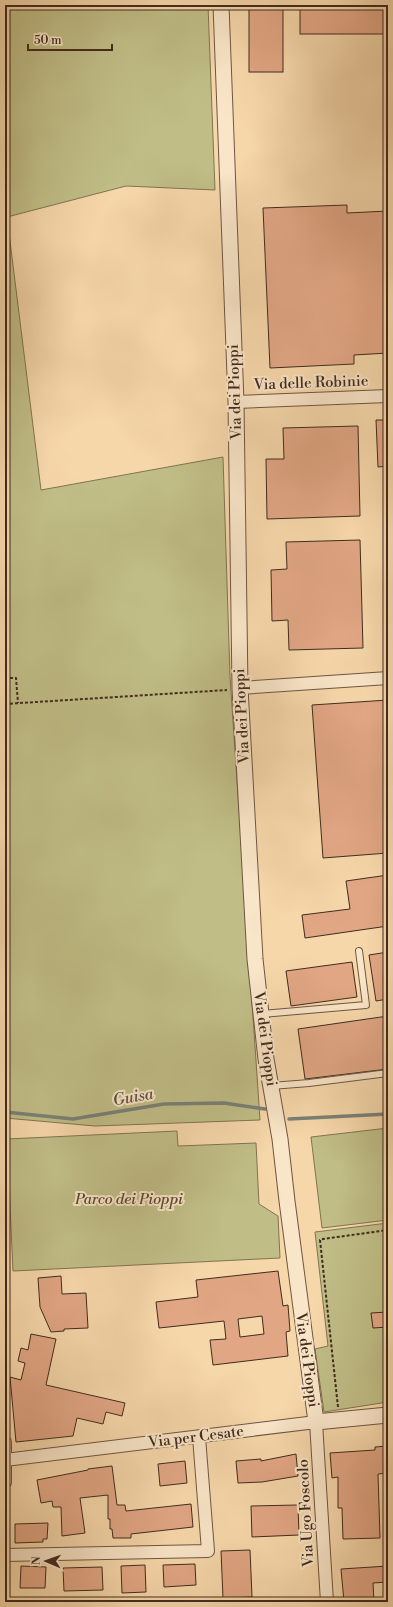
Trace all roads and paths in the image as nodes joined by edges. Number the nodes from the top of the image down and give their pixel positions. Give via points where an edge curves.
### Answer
1 (221, 5) edge
2 (388, 396) edge
3 (236, 402) junction
4 (5, 678) edge
5 (388, 678) edge
6 (240, 688) junction
7 (18, 703) junction
8 (5, 704) edge
9 (359, 951) dead end
10 (260, 1014) junction
11 (388, 1073) edge
12 (271, 1086) junction
13 (388, 1230) edge
14 (338, 1407) dead end
15 (388, 1415) edge
16 (316, 1422) junction
17 (199, 1437) junction
18 (5, 1442) edge
19 (5, 1460) edge
20 (5, 1482) edge
21 (5, 1555) edge
22 (327, 1602) edge

1 - 3 street, Via dei Pioppi
2 - 3 street, Via delle Robinie
3 - 6 street, Via dei Pioppi
4 - 7 path via 16,678
5 - 6 street
6 - 7 path
6 - 10 street, Via dei Pioppi
7 - 8 path
9 - 10 lane via 366,1005
10 - 12 street, Via dei Pioppi
11 - 12 lane
12 - 16 street, Via dei Pioppi
13 - 14 path via 320,1240
15 - 16 street, Via per Cesate
16 - 17 street, Via per Cesate
16 - 22 street, Via Ugo Foscolo
17 - 19 street, Via per Cesate
17 - 21 street via 208,1551
18 - 19 street
19 - 20 street

